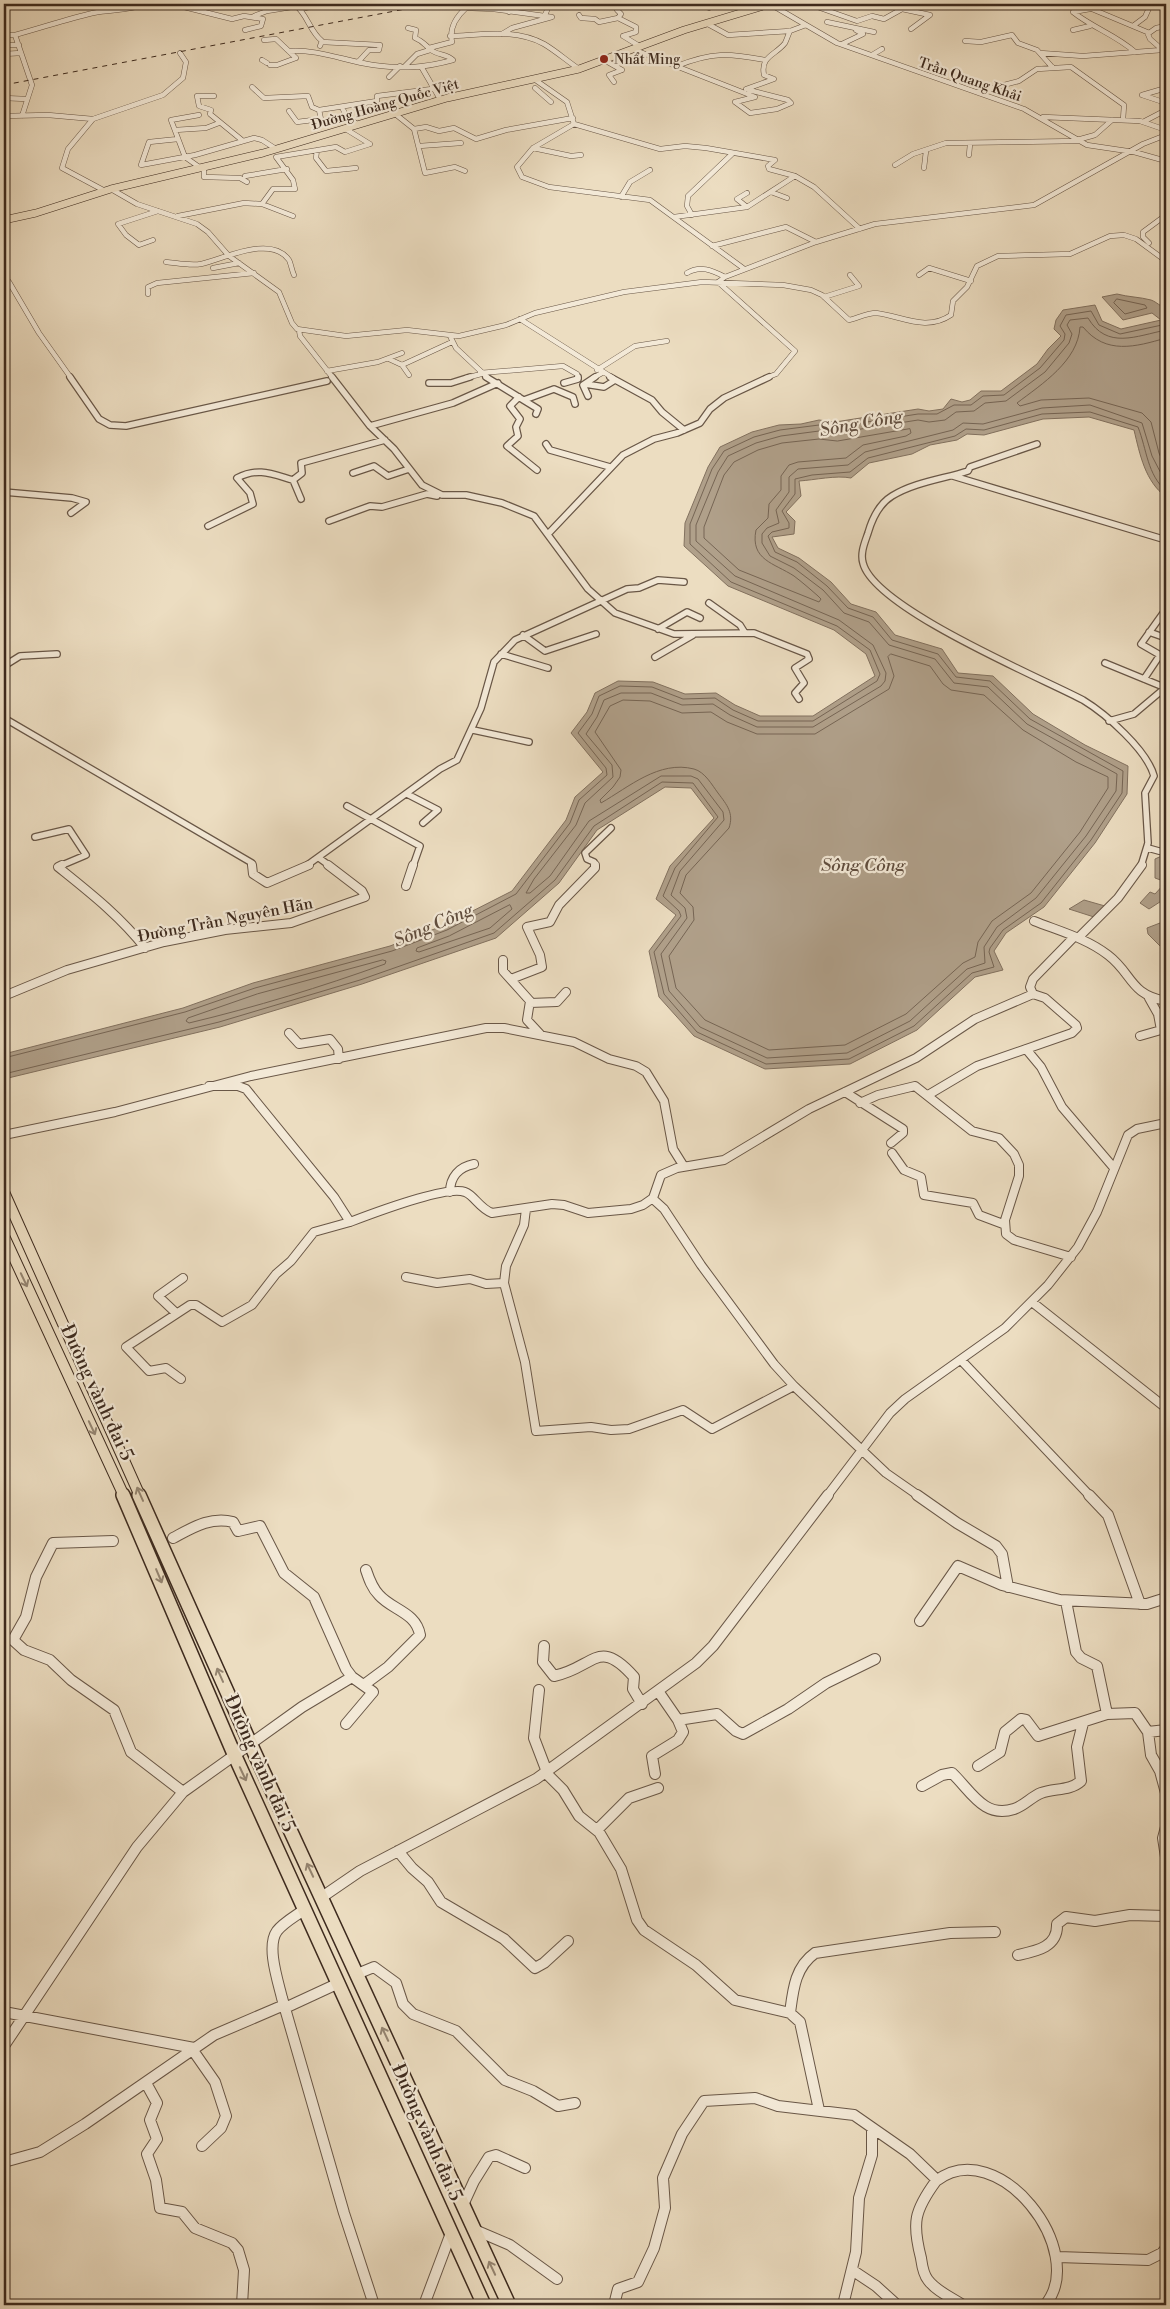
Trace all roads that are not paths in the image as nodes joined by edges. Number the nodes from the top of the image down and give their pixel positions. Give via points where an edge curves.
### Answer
1 (146, 4) edge
2 (172, 4) edge
3 (322, 4) edge
4 (521, 4) edge
5 (558, 4) edge
6 (620, 4) edge
7 (703, 4) edge
8 (765, 4) edge
9 (809, 4) edge
10 (1080, 4) edge
11 (1148, 4) edge
12 (298, 6) edge
13 (913, 7) dead end
14 (709, 8) dead end
15 (1091, 9) junction
16 (908, 10) junction
17 (509, 12) junction
18 (545, 15) junction
19 (578, 15) dead end
20 (254, 16) junction
21 (840, 17) junction
22 (618, 18) junction
23 (827, 22) junction
24 (706, 23) junction
25 (806, 25) junction
26 (1090, 26) junction
27 (1133, 26) junction
28 (1166, 26) edge
29 (408, 28) dead end
30 (814, 29) junction
31 (852, 29) junction
32 (911, 29) dead end
33 (245, 30) dead end
34 (1073, 30) dead end
35 (790, 31) junction
36 (874, 32) dead end
37 (1149, 33) junction
38 (502, 34) junction
39 (4, 35) edge
40 (15, 35) junction
41 (450, 36) junction
42 (264, 40) dead end
43 (965, 41) dead end
44 (322, 42) junction
45 (842, 44) junction
46 (4, 45) edge
47 (19, 45) junction
48 (638, 48) junction
49 (429, 49) junction
50 (882, 49) dead end
51 (1164, 51) edge
52 (21, 52) junction
53 (289, 52) junction
54 (317, 52) junction
55 (1135, 52) junction
56 (180, 53) dead end
57 (1040, 53) junction
58 (4, 54) edge
59 (872, 55) junction
60 (1065, 55) junction
61 (262, 60) dead end
62 (765, 60) junction
63 (606, 61) junction
64 (358, 62) junction
65 (402, 66) junction
66 (677, 66) junction
67 (1071, 67) junction
68 (422, 68) junction
69 (1053, 68) junction
70 (579, 69) junction
71 (389, 77) dead end
72 (534, 79) junction
73 (614, 82) dead end
74 (252, 87) dead end
75 (535, 88) dead end
76 (1166, 88) edge
77 (432, 89) junction
78 (744, 90) junction
79 (977, 92) junction
80 (214, 96) dead end
81 (4, 98) edge
82 (26, 99) junction
83 (440, 100) junction
84 (564, 100) junction
85 (1166, 103) edge
86 (342, 107) junction
87 (319, 110) junction
88 (1166, 110) edge
89 (289, 111) dead end
90 (394, 113) junction
91 (199, 115) dead end
92 (4, 116) edge
93 (22, 116) junction
94 (1041, 118) junction
95 (94, 119) junction
96 (1112, 120) junction
97 (1123, 120) junction
98 (573, 121) junction
99 (1143, 122) junction
100 (219, 123) junction
101 (357, 124) junction
102 (344, 128) junction
103 (414, 129) junction
104 (175, 130) junction
105 (1166, 130) edge
106 (1166, 134) edge
107 (178, 139) junction
108 (243, 141) junction
109 (1078, 141) junction
110 (462, 143) dead end
111 (970, 144) junction
112 (419, 146) junction
113 (533, 148) junction
114 (276, 149) junction
115 (317, 150) junction
116 (926, 151) junction
117 (1128, 152) junction
118 (732, 154) junction
119 (581, 155) dead end
120 (969, 155) dead end
121 (185, 157) junction
122 (1166, 161) edge
123 (895, 165) dead end
124 (356, 168) dead end
125 (924, 168) dead end
126 (203, 169) junction
127 (287, 169) junction
128 (464, 170) dead end
129 (650, 170) dead end
130 (245, 176) dead end
131 (795, 176) junction
132 (247, 182) dead end
133 (108, 190) junction
134 (771, 192) junction
135 (747, 193) dead end
136 (620, 197) junction
137 (787, 198) dead end
138 (262, 204) junction
139 (746, 207) junction
140 (156, 212) junction
141 (692, 215) junction
142 (1166, 215) edge
143 (293, 216) dead end
144 (176, 217) junction
145 (674, 217) junction
146 (4, 220) edge
147 (860, 228) junction
148 (1121, 234) junction
149 (1142, 235) junction
150 (153, 240) dead end
151 (815, 241) junction
152 (712, 246) junction
153 (228, 256) junction
154 (1166, 258) edge
155 (166, 262) dead end
156 (237, 263) junction
157 (213, 268) dead end
158 (743, 268) junction
159 (4, 273) edge
160 (252, 273) junction
161 (687, 273) dead end
162 (294, 275) dead end
163 (850, 275) dead end
164 (919, 275) dead end
165 (723, 276) junction
166 (971, 281) junction
167 (718, 282) junction
168 (148, 294) dead end
169 (824, 296) junction
170 (524, 321) junction
171 (299, 332) junction
172 (451, 339) junction
173 (667, 341) dead end
174 (402, 353) dead end
175 (389, 359) junction
176 (402, 366) junction
177 (327, 371) junction
178 (598, 371) junction
179 (481, 374) junction
180 (577, 374) junction
181 (409, 375) dead end
182 (615, 380) junction
183 (327, 382) dead end
184 (498, 383) junction
185 (564, 383) dead end
186 (429, 384) dead end
187 (585, 384) junction
188 (519, 396) junction
189 (588, 396) dead end
190 (524, 400) junction
191 (575, 404) dead end
192 (536, 414) dead end
193 (370, 426) junction
194 (684, 430) junction
195 (384, 440) junction
196 (546, 444) dead end
197 (1037, 444) dead end
198 (610, 467) junction
199 (409, 469) junction
200 (537, 470) dead end
201 (353, 473) dead end
202 (953, 476) junction
203 (293, 480) junction
204 (4, 492) edge
205 (442, 495) junction
206 (301, 500) dead end
207 (71, 513) dead end
208 (329, 521) dead end
209 (208, 526) dead end
210 (548, 534) junction
211 (1166, 540) edge
212 (684, 582) dead end
213 (600, 602) junction
214 (709, 604) dead end
215 (1166, 610) edge
216 (700, 618) dead end
217 (658, 629) junction
218 (1149, 632) junction
219 (745, 633) junction
220 (596, 634) dead end
221 (523, 635) junction
222 (693, 635) junction
223 (1166, 638) edge
224 (57, 654) dead end
225 (501, 654) junction
226 (655, 657) dead end
227 (1105, 663) dead end
228 (4, 666) edge
229 (548, 668) dead end
230 (1144, 680) junction
231 (1166, 688) edge
232 (799, 700) dead end
233 (4, 718) edge
234 (1109, 721) junction
235 (472, 730) junction
236 (529, 742) dead end
237 (407, 794) junction
238 (347, 806) dead end
239 (372, 820) junction
240 (423, 823) dead end
241 (611, 828) dead end
242 (35, 837) dead end
243 (1148, 848) junction
244 (1166, 853) edge
245 (319, 858) junction
246 (406, 886) dead end
247 (1034, 921) dead end
248 (1076, 937) junction
249 (145, 948) junction
250 (503, 960) dead end
251 (511, 979) junction
252 (566, 992) dead end
253 (1033, 994) junction
254 (4, 996) edge
255 (1149, 998) junction
256 (1166, 1001) edge
257 (530, 1003) junction
258 (289, 1032) dead end
259 (541, 1035) junction
260 (1140, 1036) dead end
261 (1026, 1049) junction
262 (339, 1059) junction
263 (209, 1086) junction
264 (845, 1092) junction
265 (928, 1094) junction
266 (860, 1103) junction
267 (1166, 1123) edge
268 (4, 1135) edge
269 (891, 1143) dead end
270 (892, 1153) dead end
271 (474, 1164) dead end
272 (683, 1165) junction
273 (1114, 1168) junction
274 (4, 1192) edge
275 (450, 1192) junction
276 (653, 1199) junction
277 (526, 1209) junction
278 (350, 1222) junction
279 (1003, 1224) junction
280 (4, 1236) edge
281 (1071, 1257) junction
282 (406, 1277) dead end
283 (183, 1278) dead end
284 (504, 1283) junction
285 (1032, 1302) junction
286 (176, 1313) junction
287 (961, 1360) junction
288 (181, 1379) dead end
289 (794, 1386) junction
290 (1166, 1408) edge
291 (862, 1451) junction
292 (154, 1526) junction
293 (140, 1532) junction
294 (173, 1538) dead end
295 (113, 1541) dead end
296 (366, 1570) dead end
297 (1008, 1587) junction
298 (1166, 1598) edge
299 (1066, 1601) junction
300 (1140, 1604) junction
301 (920, 1621) dead end
302 (544, 1646) dead end
303 (875, 1659) dead end
304 (352, 1677) junction
305 (365, 1684) junction
306 (539, 1690) dead end
307 (658, 1691) junction
308 (642, 1704) junction
309 (1107, 1714) junction
310 (678, 1720) junction
311 (1082, 1723) junction
312 (346, 1724) dead end
313 (1166, 1730) edge
314 (1148, 1732) junction
315 (250, 1743) junction
316 (234, 1754) junction
317 (978, 1766) dead end
318 (547, 1772) junction
319 (655, 1774) dead end
320 (922, 1786) dead end
321 (658, 1788) dead end
322 (183, 1792) junction
323 (1166, 1793) edge
324 (1166, 1827) edge
325 (597, 1830) junction
326 (398, 1851) junction
327 (1166, 1857) edge
328 (322, 1897) junction
329 (305, 1909) junction
330 (1166, 1916) edge
331 (995, 1932) dead end
332 (568, 1941) dead end
333 (1018, 1955) dead end
334 (358, 1974) junction
335 (339, 1983) junction
336 (285, 2007) junction
337 (4, 2012) edge
338 (790, 2013) junction
339 (26, 2016) junction
340 (4, 2046) edge
341 (193, 2048) junction
342 (146, 2082) junction
343 (575, 2103) dead end
344 (820, 2110) junction
345 (872, 2128) junction
346 (202, 2146) dead end
347 (4, 2162) edge
348 (525, 2168) dead end
349 (937, 2180) junction
350 (463, 2205) junction
351 (475, 2230) junction
352 (451, 2233) junction
353 (1166, 2248) edge
354 (1058, 2257) junction
355 (852, 2270) junction
356 (557, 2279) dead end
357 (1052, 2303) edge
358 (242, 2305) edge
359 (374, 2305) edge
360 (424, 2305) edge
361 (484, 2305) edge
362 (509, 2305) edge
363 (614, 2305) edge
364 (843, 2305) edge
365 (897, 2305) edge
366 (964, 2305) edge

1 - 40 street via 130,10 116,8 93,13
2 - 20 street via 232,19
3 - 12 street
4 - 17 street
5 - 18 street via 548,8
6 - 22 street
7 - 14 street
8 - 24 highway, Đường Hoàng Quốc Việt
8 - 25 street, Trần Quang Khải
9 - 21 street
10 - 15 street
11 - 27 street via 1145,17
12 - 20 street
12 - 44 street via 313,28 314,35
13 - 16 street
15 - 26 street via 1073,12
15 - 27 street
16 - 21 street via 902,9 884,19 872,16 859,21
16 - 32 street via 930,16
17 - 18 street
17 - 41 street via 464,8 455,18
18 - 38 street via 552,18 512,28
19 - 22 street via 599,22
20 - 33 street via 263,19 261,26
21 - 23 street
22 - 48 street via 635,25 636,32 623,36
23 - 30 street
23 - 31 street
24 - 35 street via 728,35
24 - 48 highway, Đường Hoàng Quốc Việt
25 - 30 street, Trần Quang Khải
25 - 35 street
26 - 34 street
26 - 55 street via 1120,39
27 - 37 street
28 - 37 street
29 - 49 street via 416,30 415,38 426,43
30 - 45 street, Trần Quang Khải
31 - 36 street
31 - 45 street via 863,34
35 - 62 street via 785,43
37 - 51 street via 1150,39
38 - 41 street
38 - 70 street via 539,41
39 - 40 street
40 - 47 street
41 - 49 street via 452,42
42 - 53 street via 276,39
43 - 57 street via 985,42 1012,35 1018,43
44 - 54 street
44 - 64 street via 380,45 378,50 365,53
45 - 59 street, Trần Quang Khải
46 - 47 street
47 - 52 street
48 - 63 highway, Đường Hoàng Quốc Việt
48 - 66 street
49 - 65 street
49 - 68 street via 453,60
50 - 59 street
51 - 55 street
52 - 58 street
52 - 82 street via 32,85
53 - 54 street
53 - 61 street via 296,58 277,65
54 - 64 street
55 - 60 street
56 - 95 street via 186,62 183,78 163,96
57 - 60 street
57 - 69 street
59 - 79 street, Trần Quang Khải
60 - 67 street
62 - 66 street via 737,55 704,56
62 - 78 street via 763,74 774,80
63 - 70 highway, Đường Hoàng Quốc Việt
63 - 73 street via 622,69 609,75
64 - 65 street
65 - 68 street
65 - 71 street
66 - 78 street
67 - 69 street
67 - 97 street via 1124,105
68 - 77 street
69 - 79 street via 1037,69 1023,80
70 - 72 highway, Đường Hoàng Quốc Việt
72 - 83 highway, Đường Hoàng Quốc Việt
72 - 84 street
74 - 87 street via 264,98 308,96 312,108
75 - 84 street via 550,103
76 - 85 street via 1142,94
77 - 83 street
77 - 86 street via 377,96 377,101
78 - 78 street via 755,96 735,102 750,113 777,109 791,103
79 - 94 street, Trần Quang Khải
80 - 100 street via 196,97 200,107 211,110 210,114
81 - 82 street
82 - 93 street
83 - 90 highway, Đường Hoàng Quốc Việt
84 - 98 street
86 - 87 street
86 - 101 street via 346,116
87 - 89 street via 322,118 297,122
88 - 99 street
90 - 101 highway, Đường Hoàng Quốc Việt
90 - 103 street
91 - 104 street via 171,119
92 - 93 street
93 - 95 street
94 - 96 street
94 - 109 street, Trần Quang Khải
95 - 133 street via 66,151 60,166
96 - 97 street
96 - 109 street via 1095,135
97 - 99 street
98 - 103 street via 504,130 474,139 454,128 439,131 426,127
98 - 113 street
98 - 118 street via 662,149 688,146
99 - 105 street
100 - 104 street via 206,128
100 - 108 street
101 - 102 highway, Đường Hoàng Quốc Việt
102 - 114 highway, Đường Hoàng Quốc Việt
102 - 115 street via 370,144 345,152 336,147
103 - 112 street
104 - 107 street
106 - 117 street
107 - 121 street
107 - 121 street via 149,142 141,165
108 - 114 street via 257,138
108 - 121 street
109 - 111 street
109 - 117 street, Trần Quang Khải via 1091,147
110 - 112 street
111 - 116 street via 943,143
111 - 120 street
112 - 128 street via 425,173 455,167
113 - 119 street
113 - 136 street via 517,167 526,179 555,188
114 - 126 highway, Đường Hoàng Quốc Việt
115 - 124 street via 316,158 326,171
115 - 127 street via 275,158
116 - 123 street via 913,154
116 - 125 street
117 - 122 street, Trần Quang Khải
117 - 147 street via 1030,206 914,218
118 - 131 street via 775,160 769,169
118 - 141 street via 688,196 687,206
121 - 126 street
126 - 132 street via 204,177 240,178
126 - 133 highway, Đường Hoàng Quốc Việt
127 - 130 street
127 - 138 street via 295,189 273,189
129 - 136 street via 630,182
131 - 134 street
131 - 147 street via 814,187
133 - 140 street
133 - 146 highway, Đường Hoàng Quốc Việt
134 - 137 street
134 - 139 street
135 - 139 street via 737,199
136 - 145 street via 650,200
138 - 143 street
138 - 144 street via 242,203
139 - 141 street
140 - 144 street
140 - 150 street via 118,224 139,245
141 - 145 street
142 - 149 street
144 - 153 street via 204,228
145 - 152 street
147 - 151 street
148 - 149 street
148 - 154 street via 1134,238
148 - 166 street via 1070,254 1006,254 990,258 977,266
149 - 154 street
151 - 152 street via 786,227
151 - 158 street
152 - 158 street
153 - 155 street via 198,265
153 - 156 street
153 - 162 street via 265,248 284,256
156 - 157 street
156 - 160 street
158 - 165 street
159 - 183 street via 39,333 99,419 110,425 126,426
160 - 168 street via 156,283 148,287
160 - 171 street via 279,292 292,324
161 - 165 street via 695,268 712,270
163 - 169 street via 858,286
164 - 166 street via 929,268
165 - 167 street
166 - 169 street via 953,302 952,315 934,323 910,322 874,313 847,319
167 - 169 street via 798,287
167 - 170 street via 624,292 535,313
167 - 194 street via 795,351 773,376 724,398 700,423
170 - 172 street
170 - 178 street
171 - 172 street via 346,336 407,330
171 - 177 street
172 - 176 street
172 - 179 street
173 - 178 street via 635,346
174 - 175 street
175 - 176 street
175 - 177 street
176 - 181 street
177 - 193 street
178 - 180 street
178 - 182 street
178 - 187 street
179 - 180 street via 564,366
179 - 184 street
179 - 186 street via 451,383
180 - 185 street via 578,379
182 - 187 street via 604,387
182 - 194 street via 652,400
184 - 188 street
184 - 193 street via 441,406
187 - 189 street
188 - 190 street
188 - 200 street via 510,406 520,419 516,427 518,436 507,446
190 - 191 street via 554,389 573,397
190 - 192 street via 538,408
193 - 195 street
194 - 198 street via 634,448
195 - 199 street
195 - 203 street via 301,463 302,473
196 - 198 street via 550,450
197 - 202 street
198 - 210 street
199 - 201 street via 388,476 374,466
199 - 205 street via 422,485
202 - 211 street
202 - 234 street via 898,493 881,504 868,529 862,554 866,572 884,590 932,623 1084,700
203 - 206 street
203 - 209 street via 267,470 239,477 254,500 253,504
204 - 207 street via 86,502
205 - 208 street via 427,494 382,507 370,506
205 - 210 street via 466,495 507,504 536,518
210 - 213 street
212 - 213 street via 658,580 639,588 626,589
213 - 217 street via 620,616
213 - 221 street
214 - 219 street via 740,625
215 - 218 street
216 - 217 street via 687,612
217 - 222 street
218 - 223 street
218 - 230 street via 1142,646 1160,654
219 - 222 street
219 - 232 street via 758,634 809,656 795,668 804,683 795,693
220 - 221 street via 545,651
221 - 225 street
222 - 226 street
224 - 228 street via 20,656
225 - 229 street
225 - 235 street via 493,666
227 - 230 street
230 - 231 street
231 - 234 street via 1138,713
233 - 245 street via 252,863 252,872 264,883 294,873
234 - 243 street via 1138,749 1153,772 1153,780 1145,794
235 - 236 street
235 - 237 street via 457,760
237 - 239 street
237 - 240 street via 438,810
238 - 239 street
239 - 245 street
239 - 246 street via 420,846
241 - 251 street via 585,853 595,868 559,905 550,922 527,927 542,967
242 - 249 street via 69,829 86,855 58,867 131,930
243 - 244 street
243 - 248 street via 1135,877 1114,903
245 - 249 street, Đường Trần Nguyên Hãn via 362,891 365,897 291,923 224,930
247 - 248 street
248 - 253 street via 1033,980 1030,987
248 - 255 street via 1111,958 1131,984
249 - 254 street, Đường Trần Nguyên Hãn via 68,970
250 - 251 street via 503,971
251 - 257 street
252 - 257 street via 561,994 558,1002
253 - 261 street via 1045,998 1077,1028 1072,1033
253 - 264 street via 975,1018 916,1058
255 - 256 street
255 - 260 street via 1162,1030
257 - 259 street via 526,1019
258 - 262 street via 299,1044 330,1040 338,1049
259 - 262 street via 486,1028
259 - 272 street via 579,1043 609,1059 646,1072 664,1101 673,1149
261 - 265 street via 975,1067
261 - 273 street via 1041,1067 1062,1107
262 - 263 street
263 - 268 street via 116,1112
263 - 278 street via 246,1089 334,1197
264 - 266 street
264 - 272 street via 803,1112 724,1160
265 - 266 street via 911,1086
265 - 279 street via 974,1132 988,1133 1002,1141 1016,1158 1020,1168 1018,1186
266 - 269 street via 904,1131
267 - 273 street via 1128,1135
270 - 279 street via 904,1170 921,1177 924,1196 973,1203 979,1215
271 - 275 street via 457,1172 449,1185
272 - 276 street via 658,1178
273 - 281 street via 1097,1212
292 -> 274 main road, Đường vành đai 5
275 - 277 street via 467,1192 482,1209 492,1213
275 - 278 street via 392,1206
276 - 277 street via 636,1207 589,1213 562,1204
276 - 289 street via 664,1209 762,1349
277 - 284 street via 524,1225 506,1266
278 - 286 street via 314,1232 252,1305 224,1321 219,1322 193,1304
279 - 281 street via 1006,1234 1014,1240
280 -> 293 main road, Đường vành đai 5
281 - 285 street
282 - 284 street via 435,1283 470,1279 486,1284
283 - 286 street via 158,1296
284 - 289 street via 527,1369 536,1431 596,1427 629,1429 683,1410 712,1429
285 - 287 street via 1005,1328
285 - 290 street
286 - 288 street via 126,1347 149,1371 166,1368
287 - 291 street via 898,1406
287 - 300 street via 1108,1515
289 - 291 street
291 - 297 street via 894,1480 996,1546 1002,1554
291 - 307 street via 713,1646
292 - 293 main road
315 -> 292 main road, Đường vành đai 5
293 -> 316 main road, Đường vành đai 5
294 - 304 street via 195,1526 222,1520 233,1522 238,1531 260,1526 288,1579 306,1588 314,1597 326,1619 338,1655
295 - 322 street via 53,1543 36,1577 26,1617 13,1640 24,1650 50,1660 71,1680 114,1710 131,1752
296 - 305 street via 371,1586 379,1596 414,1621 420,1629 420,1638
297 - 299 street
297 - 301 street via 958,1566
298 - 300 street
299 - 300 street
299 - 309 street via 1076,1652 1097,1666
302 - 308 street via 543,1664 554,1676 600,1656 614,1657 634,1677 633,1689
303 - 310 street via 826,1683 743,1734 717,1714
304 - 305 street
304 - 315 street
305 - 312 street via 372,1689 372,1696
306 - 318 street via 534,1738
307 - 308 street
307 - 310 street
308 - 318 street
309 - 311 street
309 - 314 street via 1136,1713
310 - 319 street via 682,1737 654,1753
311 - 317 street via 1038,1736 1026,1720 1021,1719 1004,1732 1000,1752
311 - 320 street via 1077,1747 1082,1776 1079,1784 1073,1787 1046,1791 1013,1809 997,1811 977,1803 952,1773 942,1774
313 - 314 street
314 - 323 street via 1151,1755
315 - 316 street
328 -> 315 main road, Đường vành đai 5
316 - 322 street
316 -> 329 main road, Đường vành đai 5
318 - 325 street via 567,1794 579,1816
318 - 326 street
321 - 325 street via 629,1798
322 - 339 street via 137,1847
324 - 327 street via 1163,1838
325 - 338 street via 622,1869 637,1920 644,1930 696,1965 735,2000
326 - 328 street via 360,1871
326 - 332 street via 428,1882 441,1902 504,1939 535,1968 548,1961
328 - 334 main road, Đường vành đai 5
329 - 335 main road, Đường vành đai 5
329 - 336 street via 279,1928 272,1940
330 - 333 street via 1130,1915 1095,1921 1066,1917 1057,1924 1058,1930 1050,1945
331 - 338 street via 942,1933 815,1953 802,1962
334 - 343 street via 374,1967 391,1978 407,2010 456,2031 505,2080 558,2106
350 -> 334 main road, Đường vành đai 5
335 - 336 street
335 - 352 main road, Đường vành đai 5
336 - 341 street via 225,2029
336 - 359 street via 351,2242
337 - 339 street
338 - 344 street via 804,2030 809,2068
339 - 340 street
339 - 341 street
341 - 342 street
341 - 346 street via 215,2082 226,2116 221,2128
342 - 347 street via 43,2151
342 - 358 street via 157,2103 150,2120 157,2139 147,2154 156,2180 160,2208 182,2212 195,2228 232,2242 244,2270
344 - 345 street via 854,2115
344 - 363 street via 778,2106 755,2098 708,2099 700,2104 682,2134 663,2178 665,2208 652,2253 638,2282 618,2289
345 - 349 street via 916,2159
345 - 355 street via 872,2155 858,2198 857,2245
348 - 350 street via 496,2155 490,2157
349 - 354 street via 971,2169 995,2176 1014,2187 1037,2215
349 - 366 street via 916,2212 913,2232 928,2280
350 - 351 main road, Đường vành đai 5
351 - 356 street via 510,2245
362 -> 351 main road
352 - 360 street
352 - 361 main road, Đường vành đai 5
353 - 354 street via 1148,2260
354 - 357 street via 1058,2282
355 - 364 street
355 - 365 street

